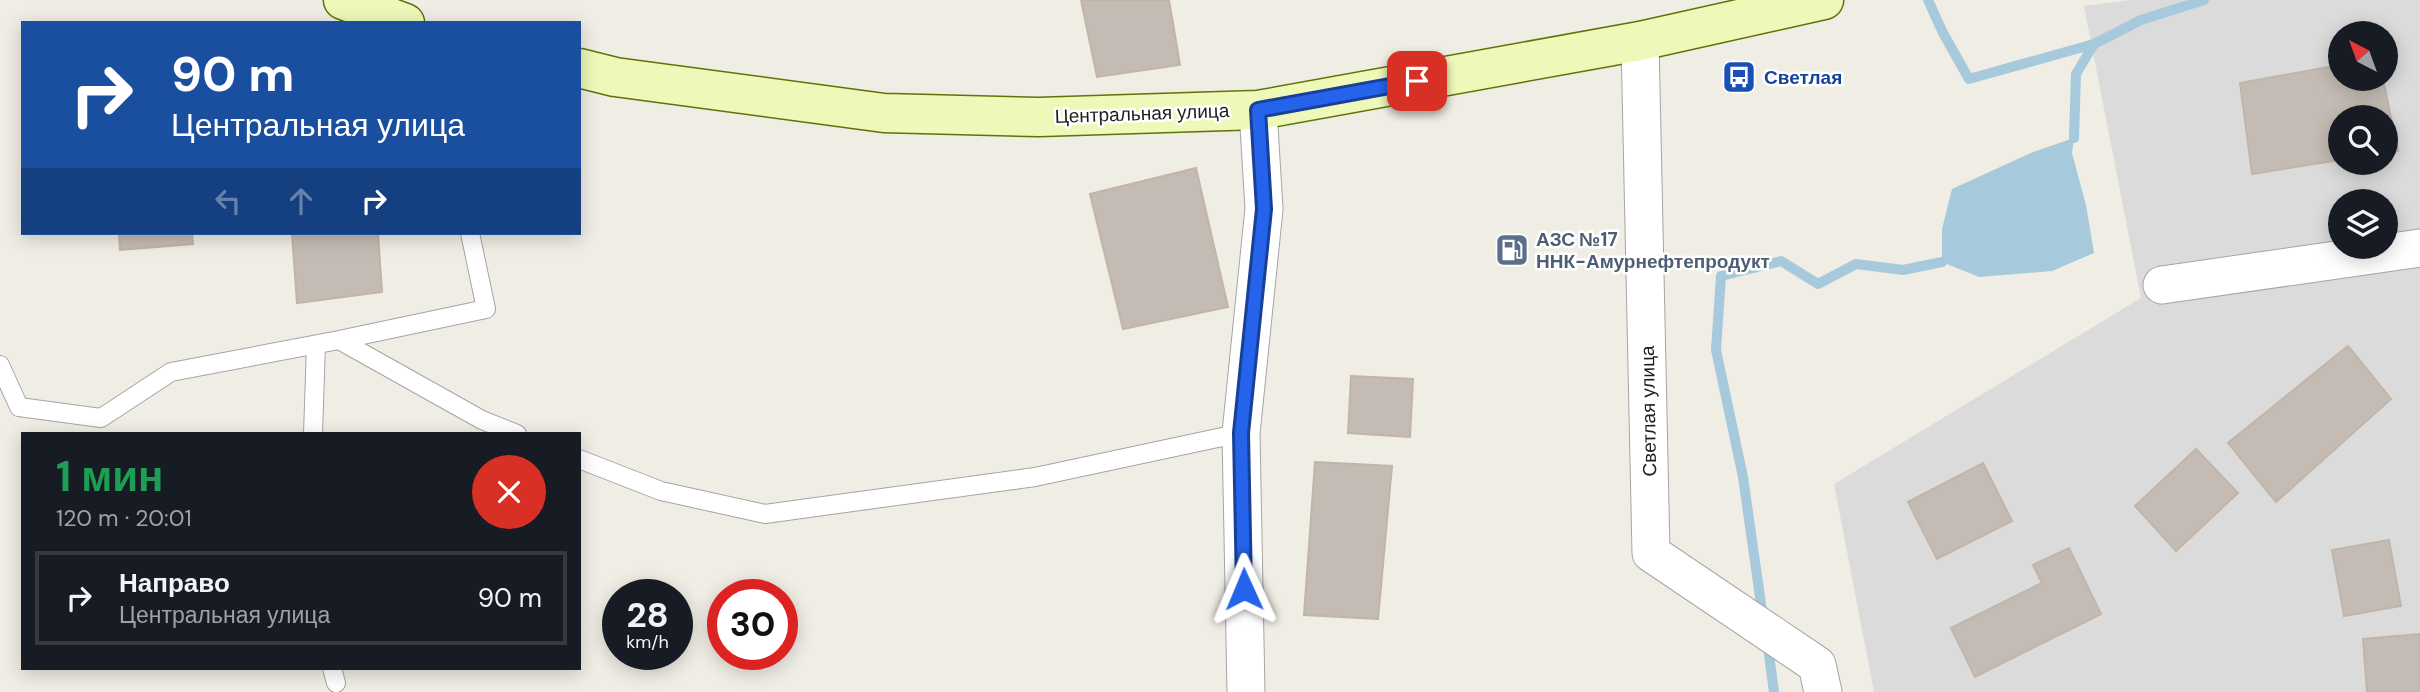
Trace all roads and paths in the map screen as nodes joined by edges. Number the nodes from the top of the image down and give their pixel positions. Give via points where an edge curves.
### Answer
1 (343, 0) edge
2 (1824, 0) edge
3 (400, 21) edge
4 (1640, 41) junction
5 (581, 68) edge
6 (1258, 110) junction
7 (470, 235) edge
8 (2420, 248) edge
9 (2162, 285) dead end
10 (339, 340) junction
11 (316, 345) junction
12 (0, 365) edge
13 (313, 432) edge
14 (512, 432) edge
15 (1241, 433) junction
16 (581, 460) edge
17 (1246, 692) edge
18 (1823, 692) edge

1 - 3 street
2 - 4 street, Центральная улица
4 - 6 street, Центральная улица
4 - 18 street, Светлая улица via 1651,553 1817,665
5 - 6 street, Центральная улица via 884,113 1039,117
6 - 15 street via 1264,209
7 - 10 lane via 486,309
8 - 9 street
10 - 11 lane
10 - 14 lane
11 - 12 lane via 171,372 102,418 19,407
11 - 13 lane
15 - 16 lane via 1035,477 765,513 660,491
15 - 17 street

